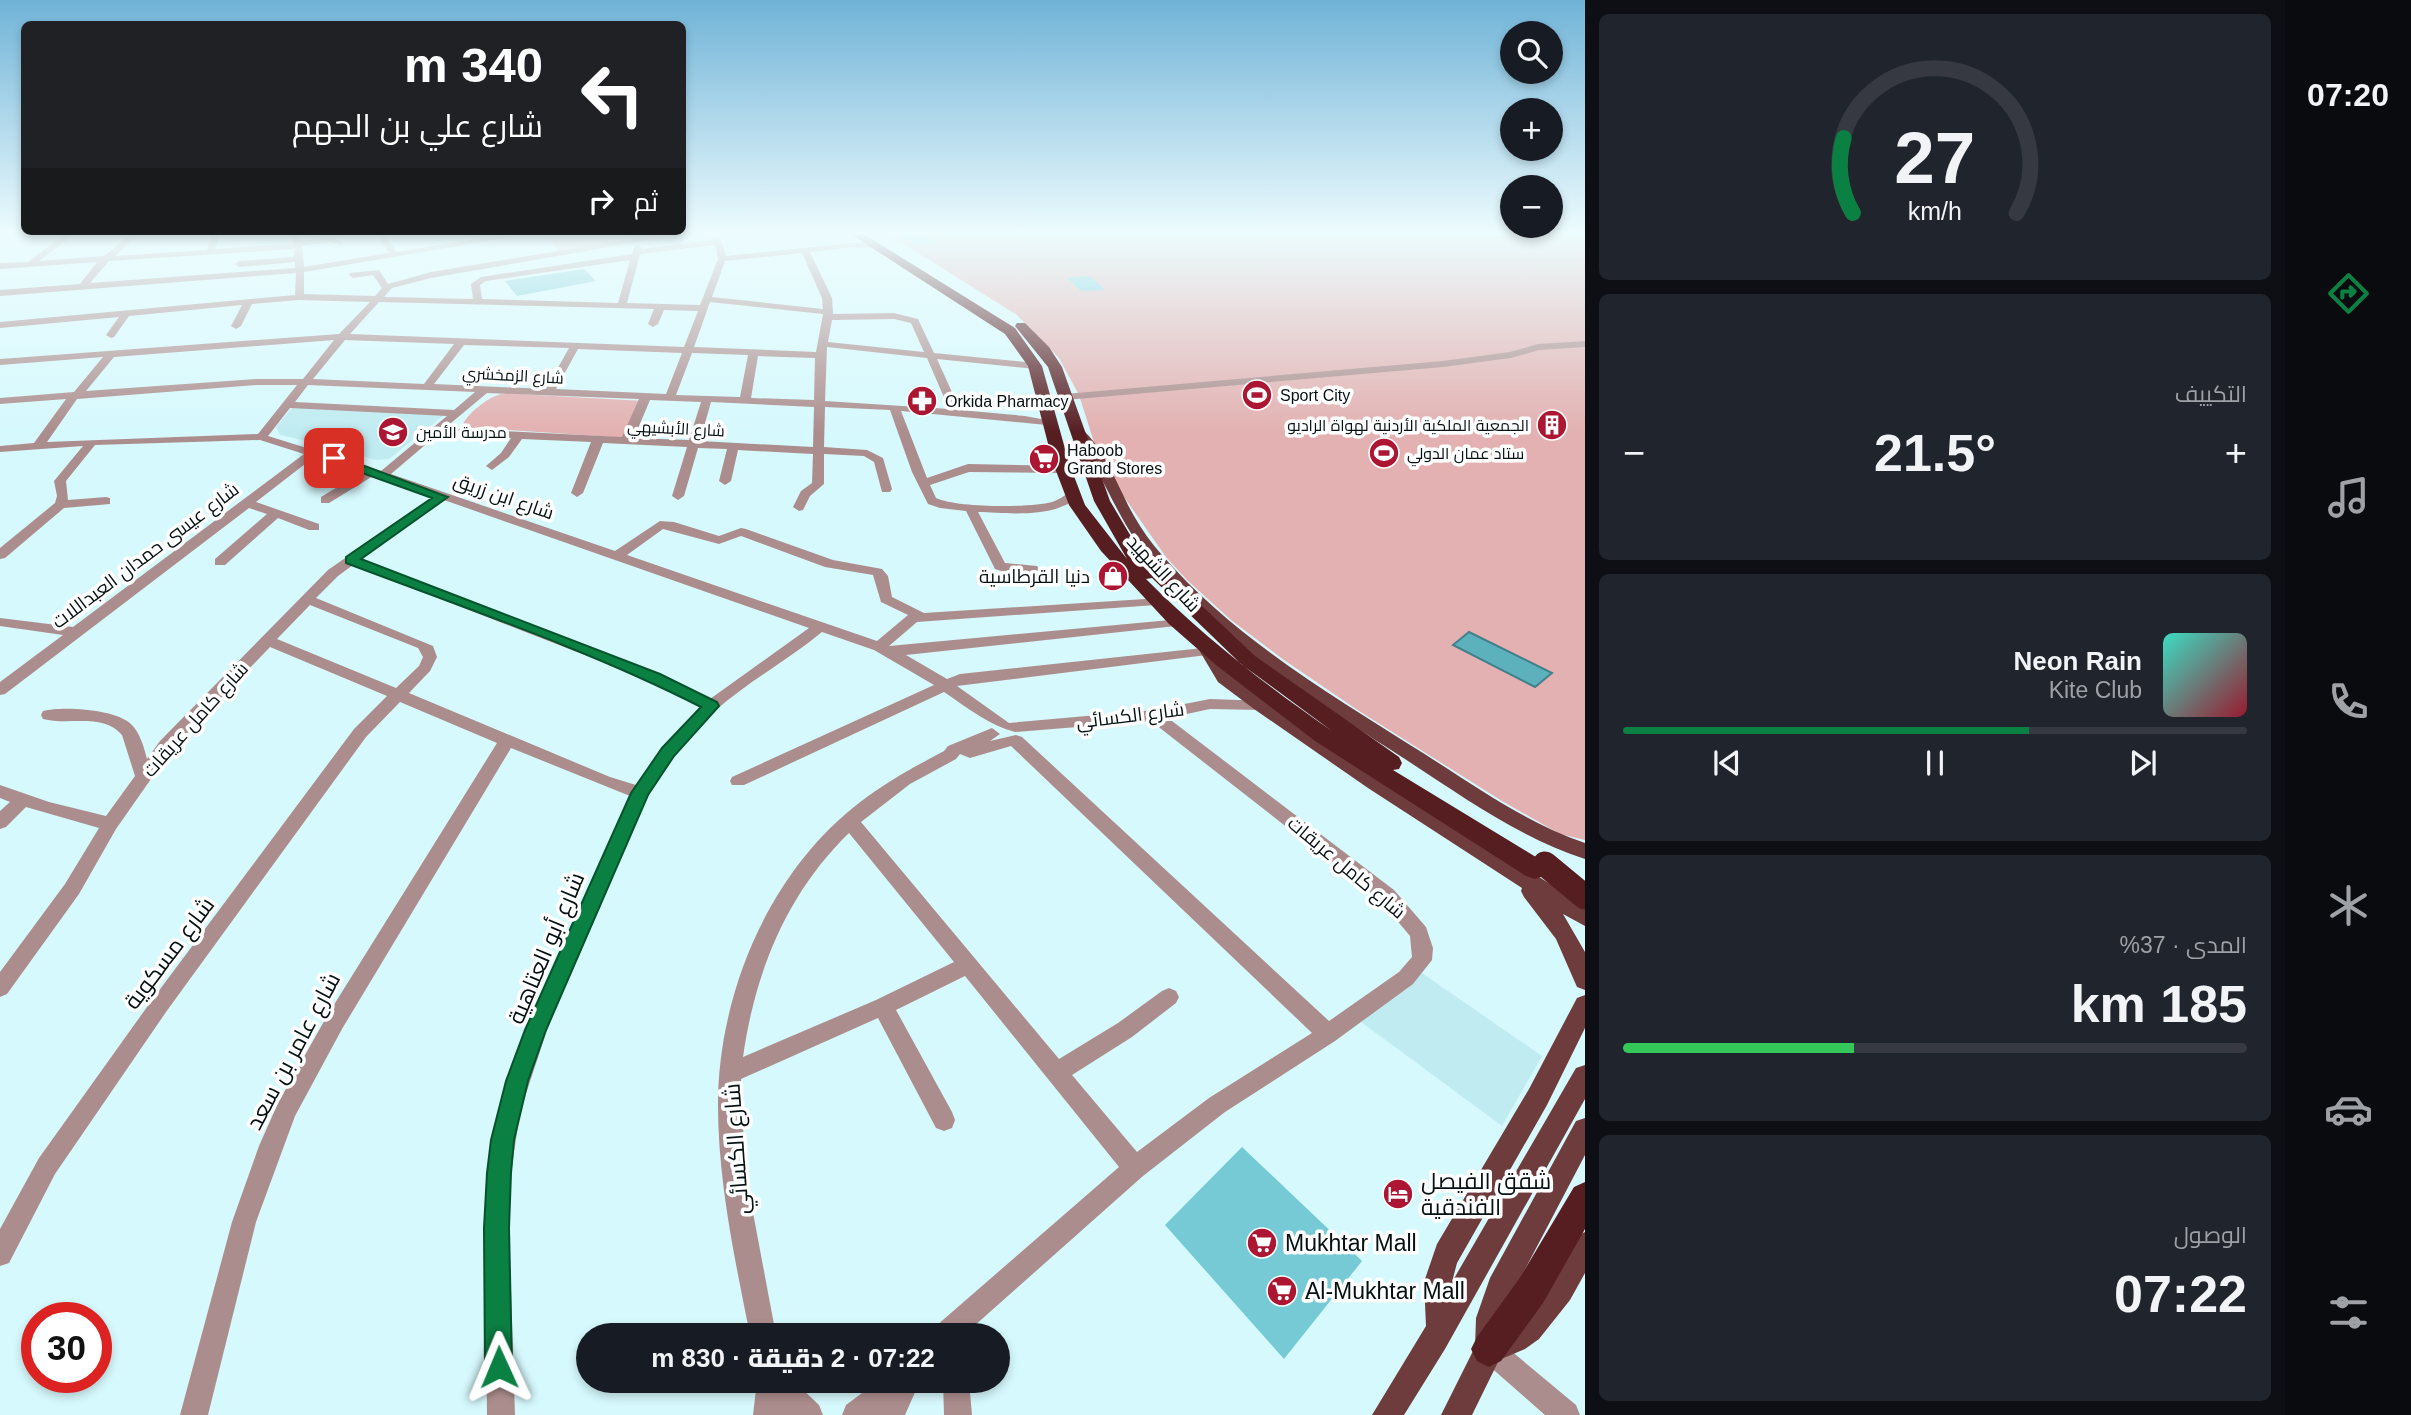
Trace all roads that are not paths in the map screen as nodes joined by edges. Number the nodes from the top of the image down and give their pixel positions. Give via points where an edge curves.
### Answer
1 (282, 299) edge
2 (350, 299) edge
3 (477, 299) edge
4 (624, 299) edge
5 (707, 299) edge
6 (826, 299) edge
7 (959, 299) edge
8 (974, 299) edge
9 (374, 300) junction
10 (478, 302) junction
11 (248, 303) junction
12 (705, 304) junction
13 (622, 305) junction
14 (660, 307) junction
15 (827, 314) junction
16 (124, 316) junction
17 (653, 324) dead end
18 (0, 326) edge
19 (236, 327) dead end
20 (111, 335) dead end
21 (342, 337) junction
22 (462, 340) junction
23 (576, 344) junction
24 (1585, 344) edge
25 (688, 349) junction
26 (821, 349) junction
27 (754, 352) junction
28 (112, 353) junction
29 (933, 356) junction
30 (0, 362) edge
31 (1035, 366) junction
32 (306, 382) junction
33 (427, 387) junction
34 (485, 390) junction
35 (549, 393) junction
36 (75, 396) junction
37 (646, 396) junction
38 (670, 397) junction
39 (1065, 397) junction
40 (707, 399) junction
41 (0, 401) edge
42 (746, 401) junction
43 (819, 403) junction
44 (288, 405) junction
45 (894, 407) junction
46 (956, 412) junction
47 (458, 413) junction
48 (1051, 418) junction
49 (438, 430) junction
50 (1076, 430) junction
51 (518, 436) junction
52 (261, 437) junction
53 (598, 440) junction
54 (92, 442) junction
55 (626, 442) junction
56 (692, 444) junction
57 (38, 446) junction
58 (733, 447) junction
59 (0, 449) edge
60 (817, 450) junction
61 (314, 452) junction
62 (492, 466) dead end
63 (1065, 469) junction
64 (377, 473) junction
65 (725, 481) dead end
66 (923, 483) junction
67 (886, 489) dead end
68 (577, 494) dead end
69 (1073, 495) junction
70 (678, 496) dead end
71 (441, 497) junction
72 (325, 500) dead end
73 (106, 501) dead end
74 (245, 502) junction
75 (61, 504) junction
76 (1049, 506) junction
77 (799, 507) dead end
78 (970, 508) junction
79 (276, 513) junction
80 (1087, 518) junction
81 (314, 527) dead end
82 (1123, 540) junction
83 (2, 552) edge
84 (615, 557) junction
85 (351, 560) junction
86 (220, 562) dead end
87 (1032, 569) dead end
88 (306, 599) junction
89 (1156, 601) junction
90 (914, 618) junction
91 (0, 622) edge
92 (1176, 622) junction
93 (820, 626) junction
94 (76, 632) junction
95 (267, 640) junction
96 (885, 650) junction
97 (1207, 650) junction
98 (1224, 678) junction
99 (945, 685) junction
100 (0, 690) edge
101 (397, 696) junction
102 (1210, 704) junction
103 (1260, 705) junction
104 (711, 706) junction
105 (49, 715) dead end
106 (1154, 715) junction
107 (1006, 734) junction
108 (507, 741) junction
109 (143, 776) junction
110 (738, 780) dead end
111 (0, 791) edge
112 (640, 793) junction
113 (23, 800) junction
114 (850, 821) junction
115 (0, 822) edge
116 (110, 824) junction
117 (1582, 850) edge
118 (1505, 868) junction
119 (1585, 897) edge
120 (1585, 918) edge
121 (968, 965) junction
122 (1585, 980) edge
123 (0, 988) edge
124 (1169, 998) dead end
125 (1585, 1005) edge
126 (883, 1006) junction
127 (1328, 1034) junction
128 (1058, 1072) junction
129 (730, 1073) junction
130 (1585, 1076) edge
131 (944, 1120) dead end
132 (1585, 1130) edge
133 (1135, 1168) junction
134 (1585, 1198) edge
135 (1585, 1246) edge
136 (1538, 1250) junction
137 (0, 1254) edge
138 (761, 1323) edge
139 (961, 1323) edge
140 (1441, 1326) junction
141 (1489, 1349) junction
142 (771, 1393) edge
143 (777, 1393) edge
144 (785, 1393) edge
145 (881, 1393) edge
146 (901, 1393) edge
147 (957, 1393) edge
148 (194, 1415) edge
149 (501, 1415) edge
150 (767, 1415) edge
151 (784, 1415) edge
152 (809, 1415) edge
153 (856, 1415) edge
154 (888, 1415) edge
155 (958, 1415) edge
156 (1387, 1415) edge
157 (1456, 1415) edge
158 (1566, 1415) edge

1 - 11 street
2 - 9 street
3 - 10 street
4 - 13 street
5 - 12 street
6 - 15 street
7 - 31 highway, شارع الشهيد via 1010,331
8 - 39 highway, شارع الشهيد via 1018,323 1051,358
9 - 10 street
9 - 21 street
10 - 13 street
11 - 16 street
11 - 19 street
12 - 14 street
12 - 15 street
12 - 25 street
13 - 14 street
14 - 17 street
15 - 26 street
15 - 29 street via 910,319 919,325
16 - 18 street
16 - 20 street
21 - 22 street
21 - 28 street
21 - 32 street
22 - 23 street
22 - 33 street
23 - 25 street
23 - 35 street
24 - 39 street via 1538,347 1443,364
25 - 27 street
25 - 38 street
26 - 27 street
26 - 29 street
26 - 43 street
27 - 42 street
28 - 30 street
28 - 36 street
29 - 31 street
29 - 46 street
31 - 48 highway, شارع الشهيد
32 - 33 street, شارع الزمخشري
32 - 36 street, شارع الزمخشري
32 - 44 street
33 - 34 street, شارع الزمخشري
34 - 35 street, شارع الزمخشري
34 - 47 street
35 - 37 street, شارع الزمخشري
36 - 41 street, شارع الزمخشري
36 - 57 street
37 - 38 street, شارع الزمخشري
37 - 55 street
38 - 40 street, شارع الزمخشري
39 - 50 highway, شارع الشهيد
40 - 42 street, شارع الزمخشري
40 - 56 street
42 - 43 street, شارع الزمخشري
43 - 45 street, شارع الزمخشري
43 - 60 street
44 - 47 street
44 - 52 street
45 - 46 street, شارع الزمخشري
45 - 66 street
46 - 48 street, شارع الزمخشري
47 - 49 street
48 - 63 highway, شارع الشهيد
49 - 51 street, شارع الأبشيهي
49 - 64 street
50 - 82 highway, شارع الشهيد via 1095,490
50 - 117 main road via 1157,559 1230,628 1296,679 1516,821
51 - 53 street, شارع الأبشيهي
51 - 62 street
52 - 54 street, شارع ابن زريق
52 - 61 street, شارع ابن زريق
53 - 55 street, شارع الأبشيهي
53 - 68 street
54 - 57 street, شارع ابن زريق
54 - 75 street via 60,481
55 - 56 street, شارع الأبشيهي
56 - 58 street, شارع الأبشيهي
56 - 70 street
57 - 59 street, شارع ابن زريق
58 - 60 street, شارع الأبشيهي
58 - 65 street
60 - 67 street, شارع الأبشيهي via 873,454 879,460
60 - 77 street via 818,484 805,494
61 - 64 street, شارع ابن زريق
61 - 74 street, شارع عيسى حمدان العبداللات
63 - 66 street via 979,467
63 - 69 highway, شارع الشهيد
64 - 71 street, شارع ابن زريق
64 - 72 street
66 - 78 street via 937,505
69 - 76 street
69 - 80 highway, شارع الشهيد
71 - 84 street, شارع ابن زريق
71 - 85 street, شارع كامل عريقات
73 - 75 street
74 - 79 street
74 - 94 street, شارع عيسى حمدان العبداللات
75 - 83 street
76 - 78 street
76 - 80 street
78 - 87 street via 1000,566
79 - 81 street
79 - 86 street
80 - 89 highway, شارع الشهيد
82 - 97 highway, شارع الشهيد via 1183,611 1251,673 1537,866 1334,743
82 - 119 highway, bridge via 1248,660 1401,770 1552,869
84 - 90 street via 660,525 719,540 741,532 830,564 877,572 886,599 915,611 918,616
84 - 93 street, شارع ابن زريق
85 - 88 street, شارع كامل عريقات
85 - 104 street via 605,657
88 - 95 street, شارع كامل عريقات
88 - 101 street, شارع مسكوية via 428,649 425,668
89 - 90 street
89 - 92 highway, شارع الشهيد
90 - 96 street
91 - 94 street
92 - 96 street
92 - 97 highway, شارع الشهيد
93 - 96 street, شارع ابن زريق
93 - 104 street, شارع أبو العتاهية
94 - 100 street, شارع عيسى حمدان العبداللات
95 - 101 street
95 - 109 street, شارع كامل عريقات via 166,745
96 - 99 street, شارع ابن زريق
97 - 98 main road
97 - 99 street via 984,675
98 - 102 street, شارع الكسائي via 1225,691
98 - 103 main road
99 - 107 street, شارع ابن زريق
99 - 110 street
101 - 108 street
101 - 137 street, شارع مسكوية via 360,733 91,1102 47,1166
102 - 103 street, شارع الكسائي
102 - 106 street, شارع الكسائي
103 - 118 main road
104 - 112 street, شارع أبو العتاهية via 668,752
105 - 109 street via 123,723
106 - 107 street, شارع الكسائي
106 - 127 street, شارع كامل عريقات via 1387,895 1419,933 1423,948 1416,969
107 - 114 street, شارع الكسائي via 950,755 904,780
107 - 127 street
108 - 112 street
108 - 148 street, شارع عامر بن سعد via 406,903 286,1111 258,1178 224,1289
109 - 116 street, شارع كامل عريقات
111 - 113 street
112 - 149 street, شارع أبو العتاهية via 536,1030 509,1112 496,1228
113 - 115 street
113 - 116 street
114 - 121 street
114 - 129 street, شارع الكسائي via 811,859 769,930 747,988
116 - 123 street, شارع كامل عريقات via 72,889
118 - 120 main road
118 - 122 main road via 1557,921
121 - 126 street
121 - 128 street
124 - 128 street
125 - 140 main road via 1437,1276
126 - 129 street
126 - 131 street
127 - 133 street, شارع كامل عريقات via 1217,1105
128 - 133 street
129 - 138 street, شارع الكسائي via 740,1215
130 - 140 main road
132 - 136 main road
133 - 139 street, شارع كامل عريقات
134 - 136 highway
135 - 141 main road via 1538,1321 1510,1342
136 - 141 highway
140 - 156 main road
141 - 157 main road
141 - 158 street
142 - 150 street
143 - 151 street
144 - 152 street
145 - 153 street
146 - 154 street
147 - 155 street

